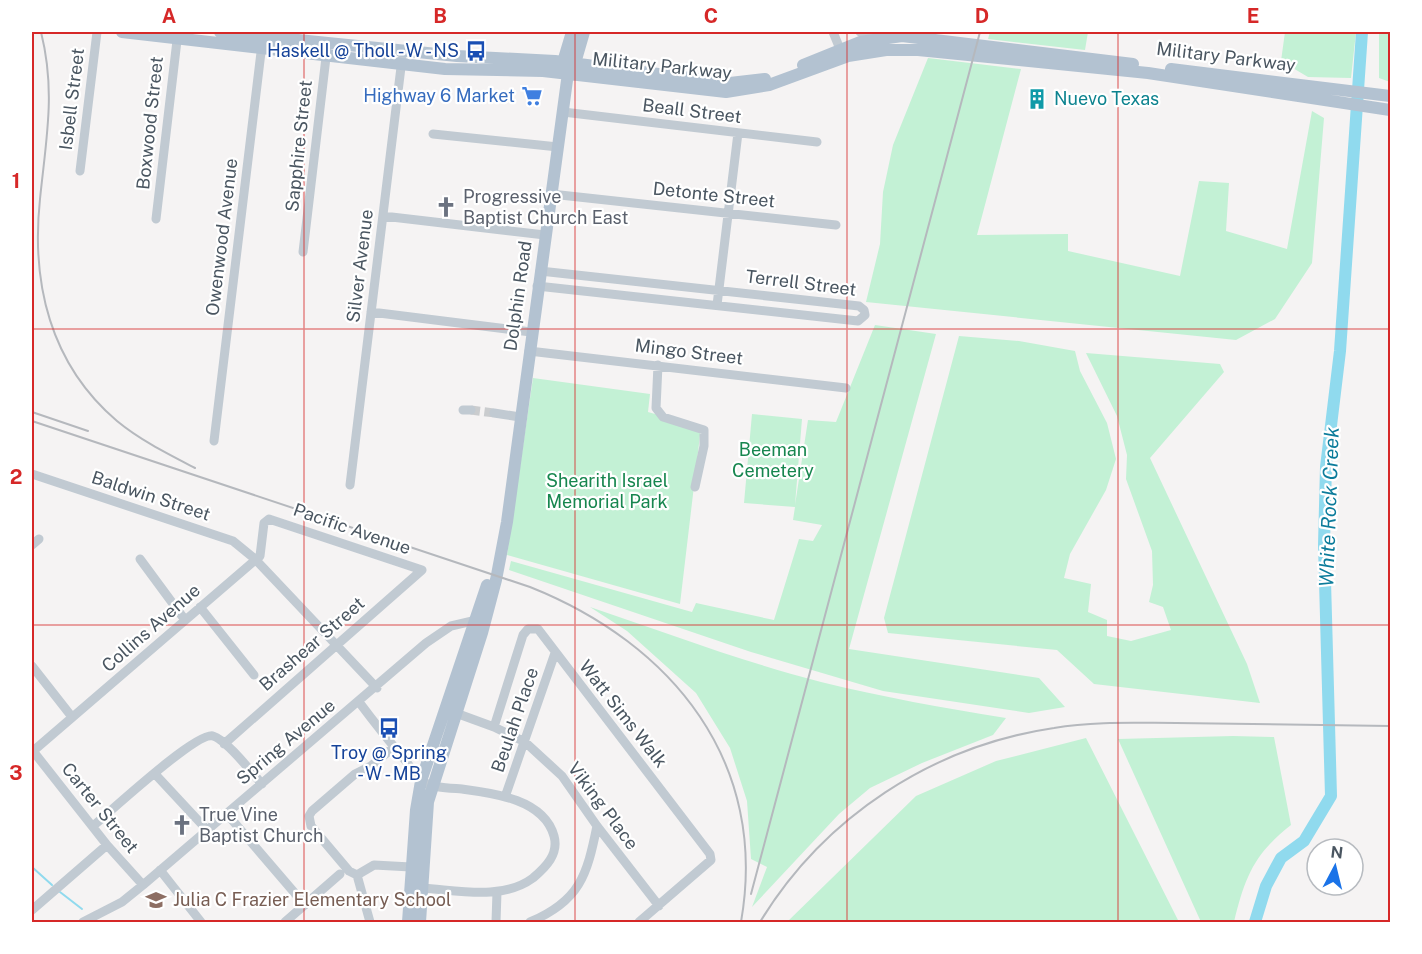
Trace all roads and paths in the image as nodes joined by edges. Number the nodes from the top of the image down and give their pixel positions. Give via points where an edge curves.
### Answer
1 (97, 32) edge
2 (124, 32) edge
3 (220, 32) edge
4 (572, 32) edge
5 (584, 32) edge
6 (833, 32) edge
7 (860, 32) edge
8 (919, 34) edge
9 (177, 35) edge
10 (879, 37) junction
11 (262, 42) junction
12 (329, 43) junction
13 (403, 51) junction
14 (844, 53) junction
15 (326, 56) junction
16 (457, 56) junction
17 (1064, 61) junction
18 (402, 64) junction
19 (569, 66) junction
20 (456, 70) junction
21 (1241, 83) junction
22 (1387, 95) edge
23 (1386, 109) edge
24 (563, 112) junction
25 (738, 133) junction
26 (433, 134) dead end
27 (817, 142) dead end
28 (558, 147) junction
29 (80, 171) dead end
30 (551, 194) junction
31 (730, 213) junction
32 (383, 216) junction
33 (156, 219) dead end
34 (837, 225) dead end
35 (545, 235) junction
36 (303, 252) dead end
37 (540, 271) junction
38 (537, 286) junction
39 (720, 290) junction
40 (717, 305) junction
41 (370, 312) junction
42 (531, 332) junction
43 (529, 351) junction
44 (658, 365) junction
45 (846, 388) dead end
46 (494, 413) tunnel mouth
47 (520, 417) junction
48 (214, 441) dead end
49 (32, 474) edge
50 (350, 485) dead end
51 (695, 487) dead end
52 (140, 559) dead end
53 (255, 559) junction
54 (422, 570) joint
55 (200, 607) junction
56 (481, 619) junction
57 (185, 620) junction
58 (337, 644) junction
59 (555, 653) junction
60 (32, 666) edge
61 (254, 675) dead end
62 (377, 688) junction
63 (359, 702) junction
64 (451, 711) junction
65 (72, 717) junction
66 (494, 727) junction
67 (525, 742) junction
68 (224, 744) junction
69 (394, 747) junction
70 (32, 752) edge
71 (156, 774) junction
72 (427, 783) junction
73 (262, 784) junction
74 (505, 797) junction
75 (227, 814) junction
76 (93, 826) junction
77 (597, 826) junction
78 (207, 831) junction
79 (107, 845) junction
80 (411, 867) junction
81 (160, 870) junction
82 (340, 874) dead end
83 (357, 874) junction
84 (143, 885) junction
85 (422, 888) junction
86 (497, 892) junction
87 (661, 904) junction
88 (305, 905) junction
89 (32, 910) edge
90 (83, 922) edge
91 (201, 922) edge
92 (285, 922) edge
93 (370, 922) edge
94 (408, 922) edge
95 (420, 922) edge
96 (496, 922) edge
97 (530, 922) edge
98 (639, 922) edge

1 - 29 street, Isbell Street
2 - 9 main road
3 - 11 main road
4 - 19 main road, Dolphin Road
5 - 19 main road, Dolphin Road
6 - 14 street
7 - 10 street
8 - 10 main road, Military Parkway
8 - 17 main road, Military Parkway
9 - 11 main road
9 - 33 street, Boxwood Street
10 - 14 main road, Military Parkway
11 - 12 main road
11 - 15 main road
11 - 48 street, Owenwood Avenue
12 - 13 main road
12 - 15 street, Sapphire Street
13 - 16 main road
13 - 18 street, Silver Avenue
14 - 17 main road, Military Parkway via 918,50
14 - 19 main road, Military Parkway via 779,82 741,92 699,90
15 - 18 main road
15 - 36 street, Sapphire Street
16 - 19 main road
16 - 20 main road
17 - 21 main road, Military Parkway
18 - 20 main road
18 - 32 street, Silver Avenue
19 - 20 main road
19 - 24 main road, Dolphin Road
21 - 22 main road, Military Parkway via 1313,85
21 - 23 main road, Military Parkway via 1311,99
24 - 25 street, Beall Street
24 - 28 main road, Dolphin Road
25 - 27 street, Beall Street
25 - 31 street
26 - 28 street
28 - 30 main road, Dolphin Road
30 - 31 street, Detonte Street
30 - 35 main road, Dolphin Road
31 - 34 street, Detonte Street
31 - 39 street
32 - 35 street
32 - 41 street, Silver Avenue
35 - 37 main road, Dolphin Road
37 - 38 main road, Dolphin Road
37 - 39 street, Terrell Street
38 - 40 street, Terrell Street
38 - 42 main road, Dolphin Road
39 - 40 street
39 - 40 street, Terrell Street via 859,306 865,315 858,321
41 - 42 street
41 - 50 street, Silver Avenue
42 - 43 main road, Dolphin Road
43 - 44 street, Mingo Street
43 - 47 main road, Dolphin Road
44 - 45 street, Mingo Street
44 - 51 street via 656,408 663,417 704,430
46 - 47 street
47 - 56 main road, Dolphin Road via 498,573
49 - 53 street, Baldwin Street via 233,541
52 - 57 street
53 - 54 street, Pacific Avenue via 261,554 264,523 271,519
53 - 55 street, Collins Avenue
53 - 58 street, Baldwin Street
54 - 58 street, Brashear Street
55 - 57 street, Collins Avenue
55 - 61 street
56 - 62 street, Spring Avenue via 451,626 426,643
56 - 64 main road, Dolphin Road
57 - 65 street, Collins Avenue
58 - 62 street, Baldwin Street
58 - 68 street, Brashear Street
59 - 66 street, Watt Sims Walk via 538,628 525,631
59 - 67 street, Beulah Place
59 - 87 street, Watt Sims Walk via 710,854 711,860
60 - 65 street
62 - 63 street, Spring Avenue
63 - 69 street
63 - 73 street, Spring Avenue
64 - 66 street, Viking Place
64 - 72 main road, Dolphin Road
65 - 70 street, Collins Avenue
66 - 67 street, Viking Place
67 - 74 street, Beulah Place
67 - 77 street, Viking Place via 562,776
68 - 71 street via 215,736 208,736 179,752
68 - 73 street
69 - 72 street
69 - 83 street via 355,774 309,816 311,826 349,871
70 - 76 street, Carter Street
71 - 76 street
71 - 78 street
72 - 74 street
72 - 80 main road via 416,810
72 - 85 main road
73 - 75 street, Spring Avenue
74 - 86 street via 542,816 555,845 550,861 536,875
75 - 78 street, Spring Avenue
75 - 88 street
76 - 79 street, Carter Street
77 - 87 street, Viking Place
77 - 97 street via 589,867 577,888 554,909
78 - 81 street, Spring Avenue
79 - 84 street, Carter Street
79 - 89 street
80 - 83 street via 374,865
80 - 94 main road
81 - 84 street, Spring Avenue
81 - 91 street
82 - 88 street
83 - 93 street
84 - 90 street, Spring Avenue via 122,902
85 - 86 street
85 - 95 main road
86 - 96 street
87 - 98 street
88 - 92 street

